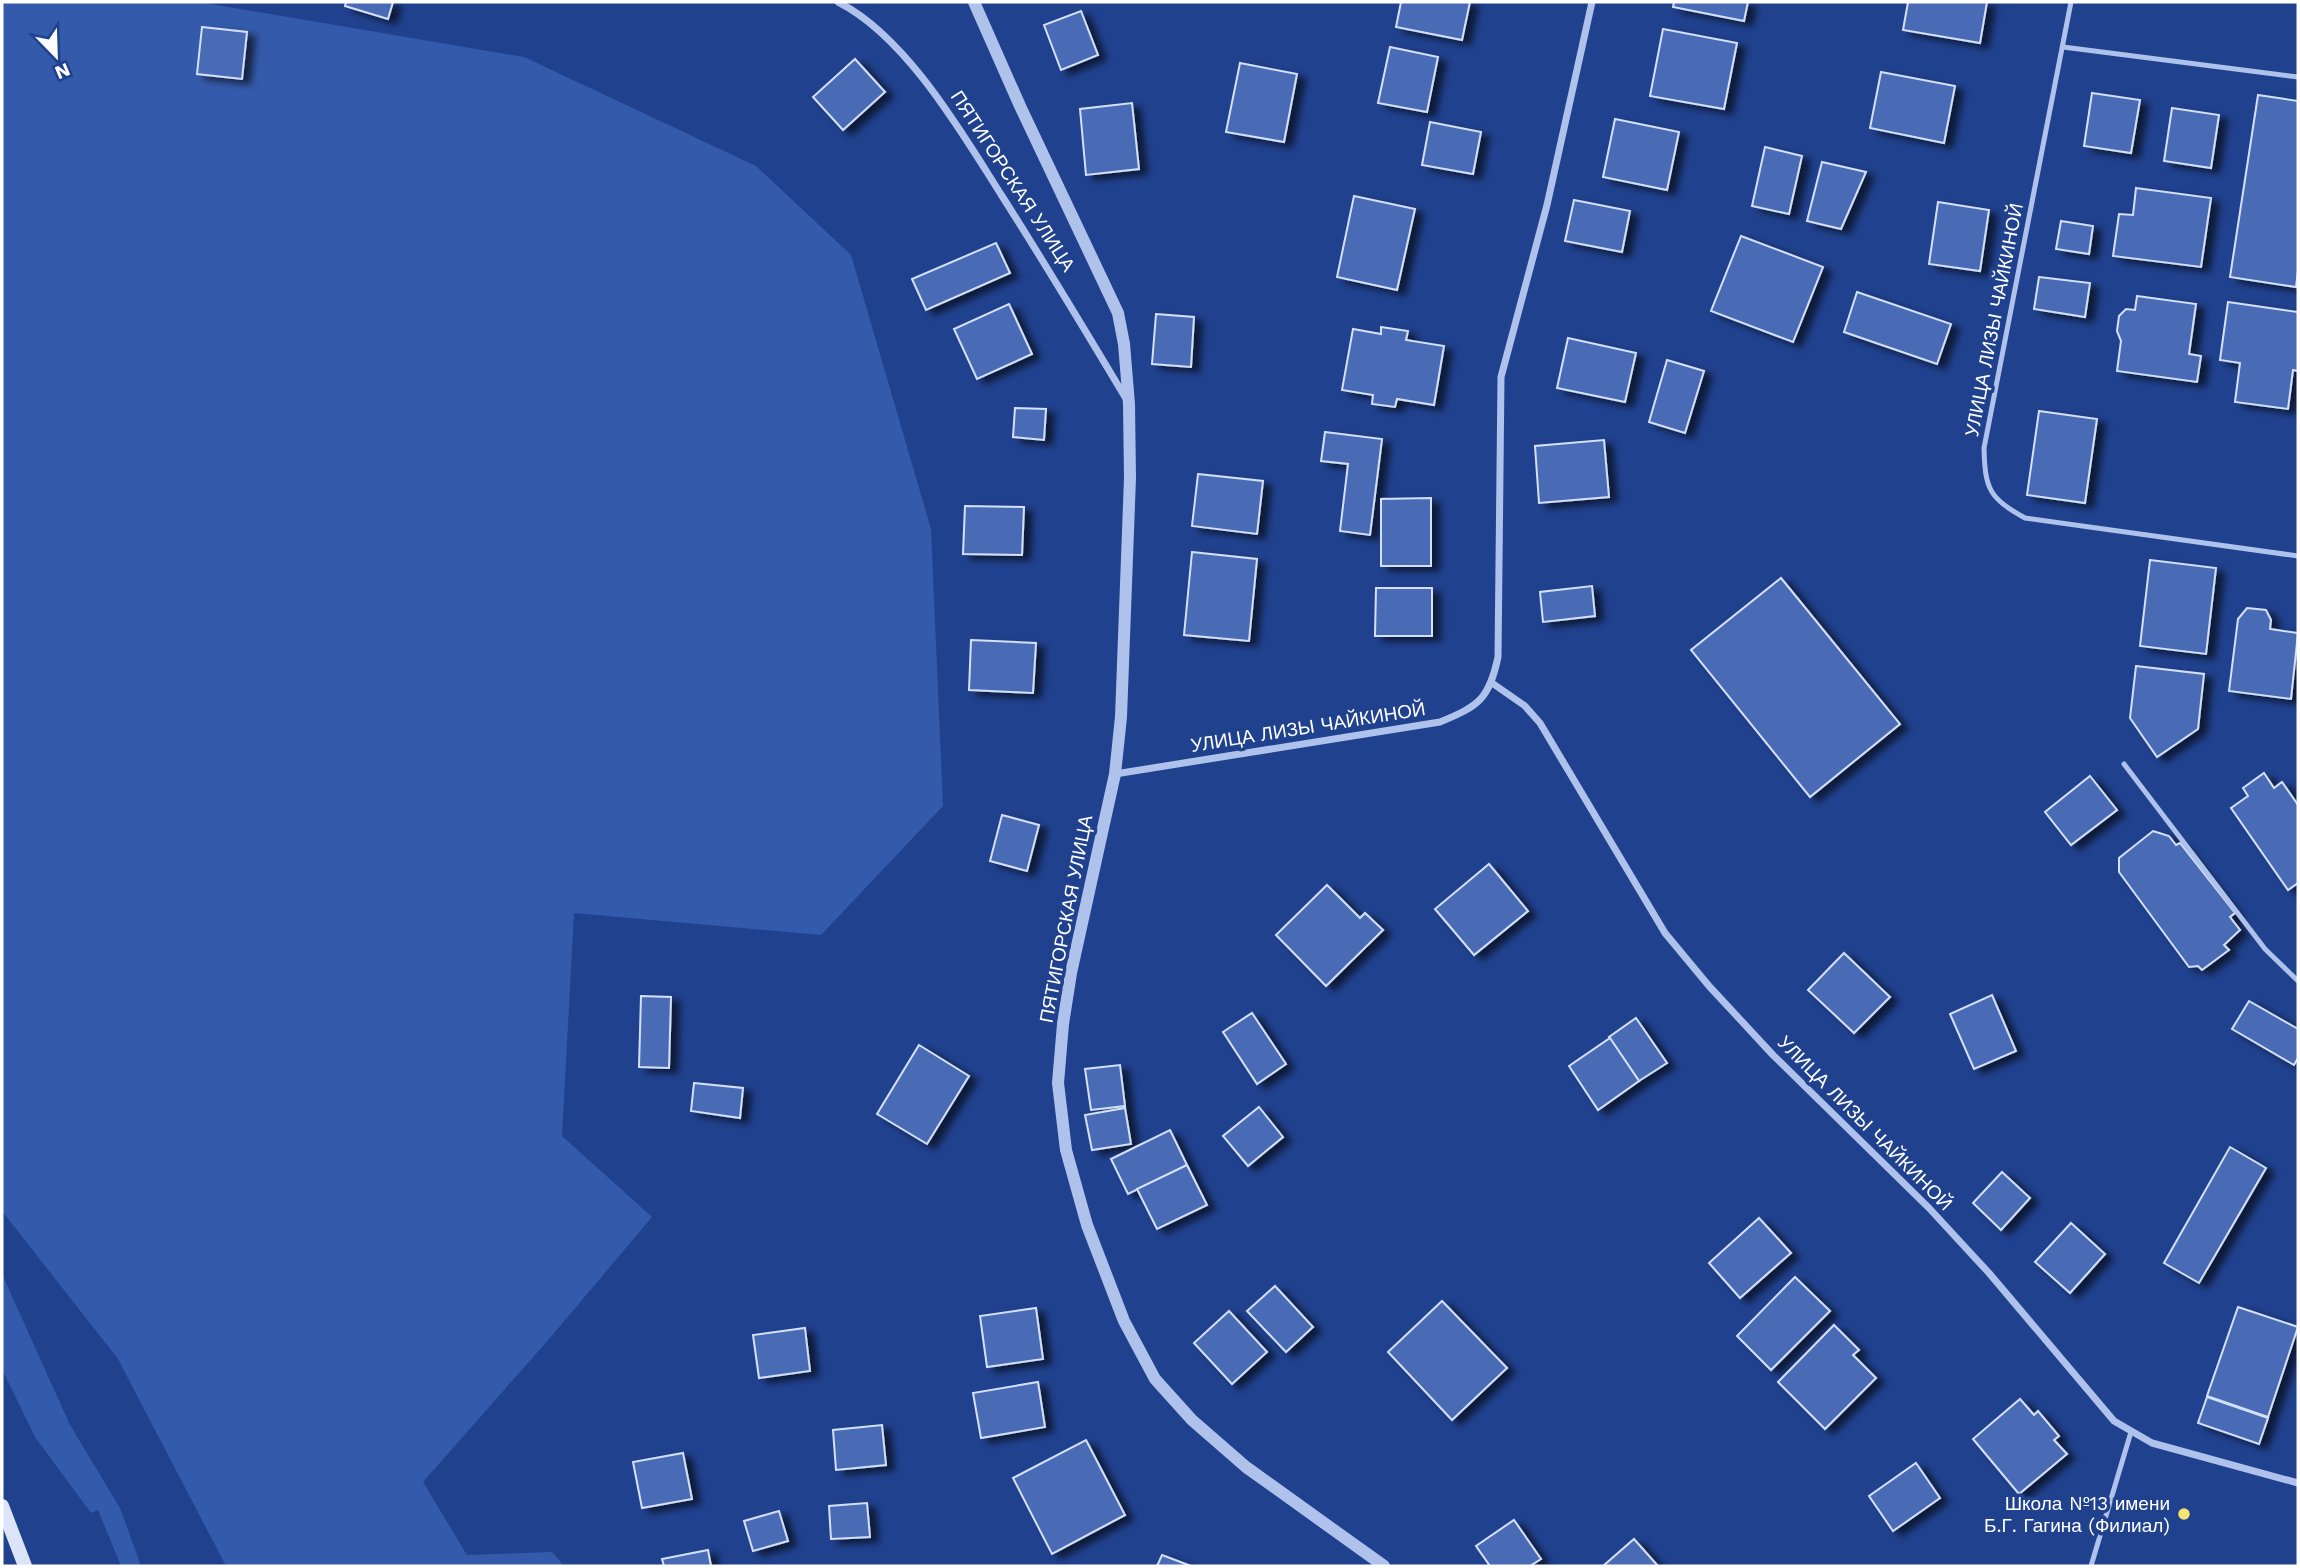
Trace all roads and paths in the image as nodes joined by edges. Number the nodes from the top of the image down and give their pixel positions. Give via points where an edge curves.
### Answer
1 (838, 2) edge
2 (974, 2) edge
3 (1592, 2) edge
4 (2071, 2) edge
5 (2063, 47) junction
6 (2298, 77) edge
7 (1129, 404) junction
8 (2298, 556) edge
9 (1492, 683) junction
10 (2124, 764) dead end
11 (1115, 774) junction
12 (2298, 981) edge
13 (2131, 1432) junction
14 (2298, 1483) edge
15 (2, 1506) edge
16 (25, 1566) edge
17 (1384, 1566) edge
18 (2091, 1566) edge

1 - 7 street, ПЯТИГОРСКАЯ УЛИЦА via 909,61 954,121
2 - 7 street, ПЯТИГОРСКАЯ УЛИЦА via 1118,313
3 - 9 street, УЛИЦА ЛИЗЫ ЧАЙКИНОЙ via 1547,205 1501,377 1499,645
4 - 5 lane, УЛИЦА ЛИЗЫ ЧАЙКИНОЙ
5 - 6 lane
5 - 8 lane, УЛИЦА ЛИЗЫ ЧАЙКИНОЙ via 1984,448 1989,488 2001,504 2025,517
7 - 11 street, ПЯТИГОРСКАЯ УЛИЦА via 1122,690
9 - 11 street, УЛИЦА ЛИЗЫ ЧАЙКИНОЙ via 1471,709 1440,722
9 - 13 street, УЛИЦА ЛИЗЫ ЧАЙКИНОЙ via 1540,723 1665,933 1709,986 1929,1208 2090,1395
10 - 12 lane via 2265,950
11 - 17 street, ПЯТИГОРСКАЯ УЛИЦА via 1071,973 1058,1083 1066,1150 1087,1224 1124,1321 1155,1379 1192,1420 1246,1467
13 - 14 street, УЛИЦА ЛИЗЫ ЧАЙКИНОЙ via 2152,1443
13 - 18 lane
15 - 16 main road

